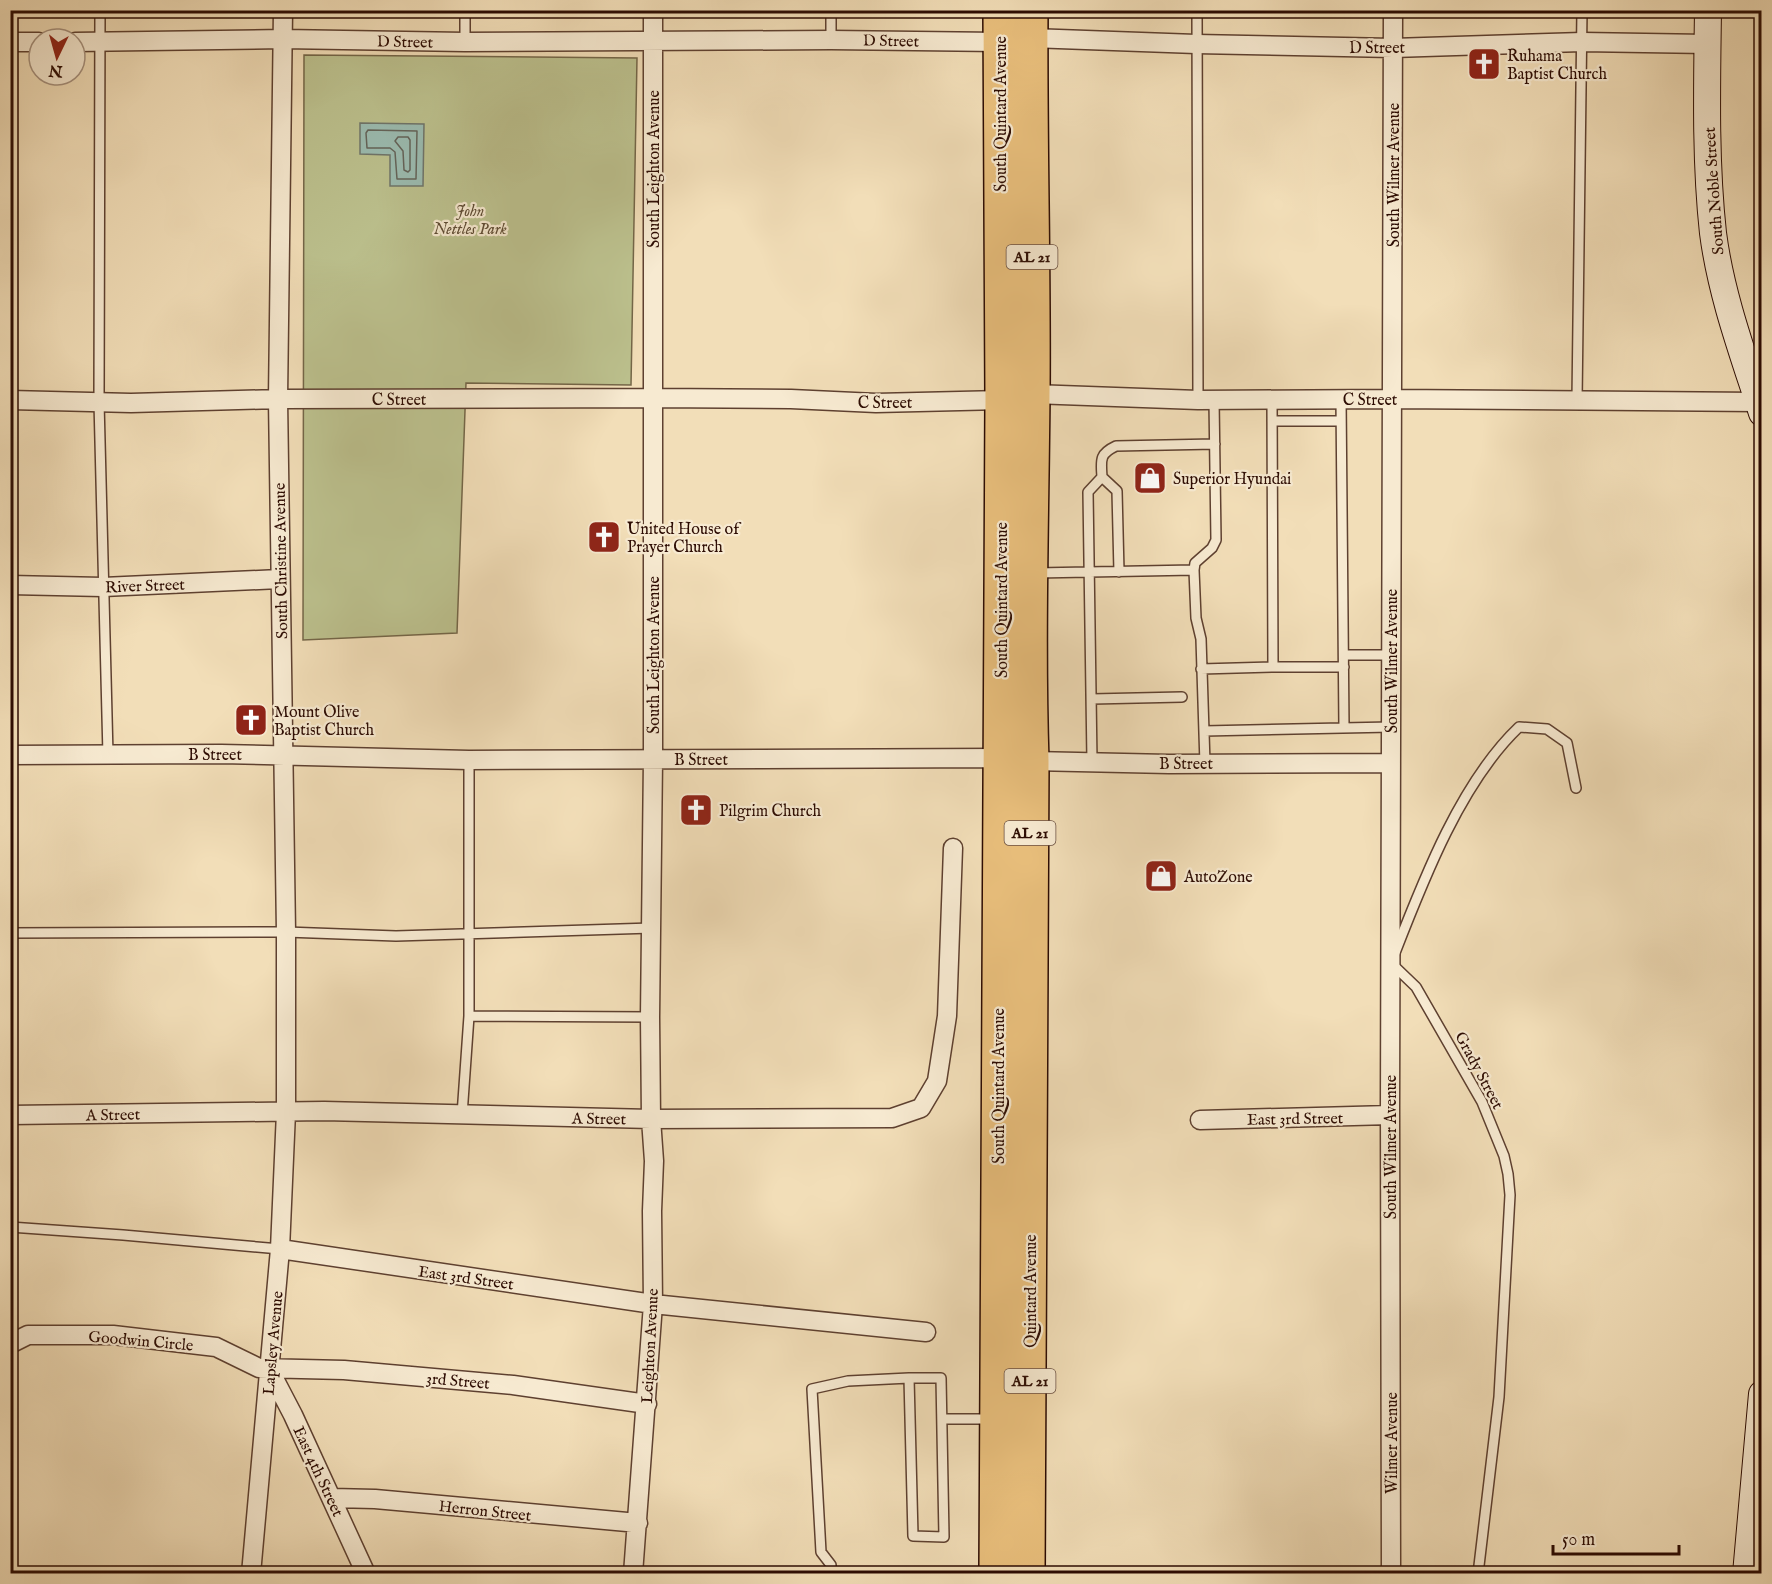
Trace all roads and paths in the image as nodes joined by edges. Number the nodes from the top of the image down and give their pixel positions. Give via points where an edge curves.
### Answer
1 (100, 10) edge
2 (284, 10) edge
3 (465, 10) edge
4 (653, 10) edge
5 (831, 10) edge
6 (1197, 10) edge
7 (1393, 10) edge
8 (1582, 10) edge
9 (1708, 10) edge
10 (1015, 25) edge
11 (283, 39) junction
12 (653, 40) junction
13 (831, 40) junction
14 (10, 42) edge
15 (27, 42) edge
16 (87, 42) edge
17 (100, 42) junction
18 (465, 42) junction
19 (1582, 42) junction
20 (1196, 44) junction
21 (1707, 44) junction
22 (1393, 48) junction
23 (1017, 397) junction
24 (653, 398) junction
25 (278, 399) junction
26 (1272, 399) junction
27 (1341, 399) junction
28 (1393, 399) junction
29 (10, 400) edge
30 (1206, 400) junction
31 (1576, 400) junction
32 (99, 402) junction
33 (1760, 408) edge
34 (1341, 421) junction
35 (1272, 422) junction
36 (1215, 444) junction
37 (1102, 477) junction
38 (1194, 570) junction
39 (1090, 572) junction
40 (1119, 572) junction
41 (1030, 573) junction
42 (279, 579) junction
43 (10, 585) edge
44 (103, 587) junction
45 (1344, 655) junction
46 (1391, 655) junction
47 (1273, 667) junction
48 (1344, 667) junction
49 (1202, 669) junction
50 (1182, 697) dead end
51 (1092, 699) junction
52 (1391, 727) junction
53 (1344, 728) junction
54 (1204, 731) junction
55 (10, 754) edge
56 (108, 755) junction
57 (283, 755) junction
58 (999, 758) junction
59 (653, 759) junction
60 (469, 760) junction
61 (1032, 760) junction
62 (1092, 761) junction
63 (1391, 763) junction
64 (1205, 764) junction
65 (1576, 788) dead end
66 (953, 848) dead end
67 (652, 928) junction
68 (286, 932) junction
69 (10, 933) edge
70 (470, 935) junction
71 (1391, 963) junction
72 (469, 1016) junction
73 (650, 1017) junction
74 (286, 1112) junction
75 (10, 1115) edge
76 (462, 1115) junction
77 (1390, 1115) junction
78 (651, 1119) junction
79 (1200, 1120) dead end
80 (1030, 1188) joint
81 (998, 1189) joint
82 (10, 1227) edge
83 (280, 1249) junction
84 (653, 1304) junction
85 (1391, 1312) joint
86 (926, 1332) dead end
87 (10, 1344) edge
88 (269, 1369) junction
89 (909, 1378) junction
90 (1761, 1394) edge
91 (647, 1404) junction
92 (942, 1419) junction
93 (997, 1419) junction
94 (332, 1498) junction
95 (638, 1523) junction
96 (251, 1574) edge
97 (366, 1574) edge
98 (633, 1574) edge
99 (831, 1574) edge
100 (996, 1574) edge
101 (1028, 1574) edge
102 (1391, 1574) edge
103 (1478, 1574) edge
104 (1746, 1574) edge

1 - 17 lane
2 - 11 street, South Christine Avenue
3 - 18 lane
4 - 12 street, South Leighton Avenue
5 - 13 lane
6 - 20 lane
7 - 22 street, South Wilmer Avenue
8 - 19 lane
9 - 21 main road, South Noble Street
10 - 13 street, D Street
10 - 20 street, D Street
10 - 23 highway, South Quintard Avenue / AL 21
11 - 17 street, D Street
11 - 18 street, D Street
11 - 25 street, South Christine Avenue
12 - 13 street, D Street
12 - 18 street, D Street
12 - 24 street, South Leighton Avenue
14 - 15 street
16 - 17 street, D Street
17 - 32 lane
19 - 21 street, D Street
19 - 22 street, D Street
19 - 31 lane
20 - 22 street, D Street
20 - 30 lane
21 - 33 main road, South Noble Street via 1713,234 1723,285
22 - 28 street, South Wilmer Avenue
23 - 24 street, C Street via 876,403
23 - 30 street, C Street
23 - 41 highway, South Quintard Avenue / AL 21
23 - 58 highway, South Quintard Avenue / AL 21
24 - 25 street, C Street
24 - 59 street, South Leighton Avenue
25 - 32 street, C Street
25 - 42 street, South Christine Avenue
26 - 27 street, C Street
26 - 30 street, C Street
26 - 35 lane
27 - 28 street, C Street
27 - 34 lane
28 - 31 street, C Street
28 - 46 street, South Wilmer Avenue
29 - 32 street, C Street
30 - 36 lane
31 - 33 street, C Street
32 - 44 lane
34 - 35 lane
34 - 45 lane
35 - 47 lane
36 - 37 lane via 1116,446 1105,452
36 - 38 lane via 1216,540 1195,563
37 - 39 lane via 1088,492
37 - 40 lane via 1117,490
38 - 40 lane
38 - 49 lane
39 - 40 lane
39 - 41 lane
39 - 51 lane
41 - 61 highway, South Quintard Avenue / AL 21
42 - 44 street, River Street
42 - 57 street, South Christine Avenue
43 - 44 street, River Street
44 - 56 lane
45 - 46 lane
45 - 48 lane
46 - 52 street, South Wilmer Avenue
47 - 48 lane
47 - 49 lane
48 - 53 lane
49 - 54 lane
50 - 51 lane
51 - 62 lane
52 - 53 lane
52 - 63 street, South Wilmer Avenue
53 - 54 lane
54 - 64 lane
55 - 56 street, B Street
56 - 57 street, B Street
57 - 60 street, B Street
57 - 68 street, South Christine Avenue
58 - 59 street, B Street
58 - 61 street, B Street
58 - 81 highway, South Quintard Avenue / AL 21
59 - 60 street, B Street
59 - 67 street, South Leighton Avenue
60 - 70 lane
61 - 62 street, B Street
61 - 80 highway, South Quintard Avenue / AL 21
62 - 64 street, B Street
63 - 64 street, B Street
63 - 71 street, South Wilmer Avenue
65 - 71 lane via 1567,743 1547,729 1520,726 1506,739 1469,789 1421,885
66 - 78 street, A Street via 947,1016 937,1081 921,1108 892,1118
67 - 70 lane
67 - 73 street, South Leighton Avenue
68 - 69 lane
68 - 70 lane
68 - 74 street, South Christine Avenue
70 - 72 lane
71 - 77 street, South Wilmer Avenue
71 - 103 lane, Grady Street via 1416,987 1477,1092 1508,1174 1499,1397
72 - 73 lane
72 - 76 lane
73 - 78 street, South Leighton Avenue
74 - 75 street, A Street
74 - 76 street, A Street
74 - 83 street, Lapsley Avenue
76 - 78 street, A Street
77 - 79 street, East 3rd Street
77 - 85 street, South Wilmer Avenue
78 - 84 street, Leighton Avenue
80 - 101 highway, Quintard Avenue / AL 21
81 - 93 highway, Quintard Avenue / AL 21
82 - 83 lane
83 - 84 street, East 3rd Street
83 - 88 street, Lapsley Avenue
84 - 86 street, East 3rd Street
84 - 91 street, Leighton Avenue
85 - 102 street, Wilmer Avenue
87 - 88 street, Goodwin Circle via 28,1335 113,1335 216,1347
88 - 91 street, 3rd Street via 344,1370 513,1384
88 - 94 street, East 4th Street
88 - 96 street, Lapsley Avenue
89 - 92 lane via 940,1378
89 - 92 lane via 913,1536 944,1537
89 - 99 lane via 848,1381 812,1389 821,1552 831,1565
90 - 104 main road
91 - 95 street, Leighton Avenue
92 - 93 lane
93 - 100 highway, Quintard Avenue / AL 21
94 - 95 street, Herron Street
94 - 97 street, East 4th Street
95 - 98 street, Leighton Avenue

